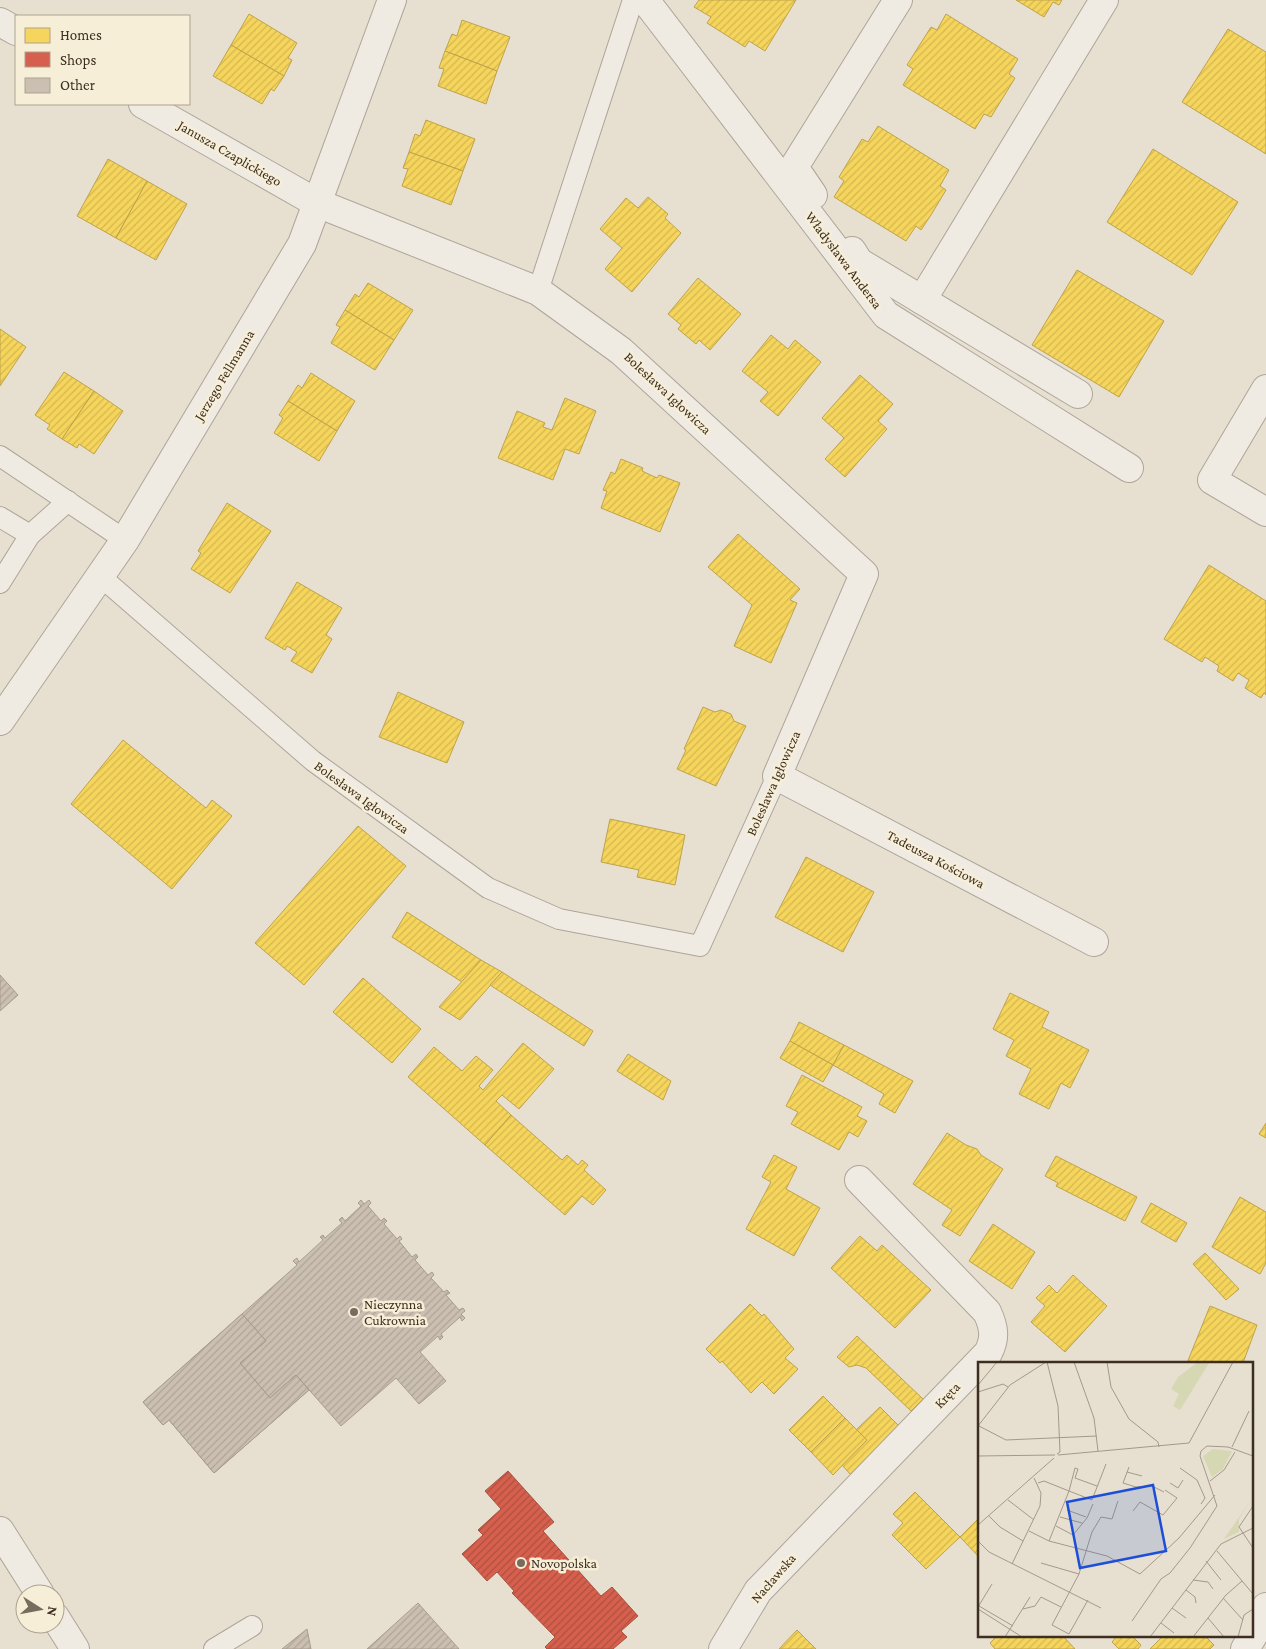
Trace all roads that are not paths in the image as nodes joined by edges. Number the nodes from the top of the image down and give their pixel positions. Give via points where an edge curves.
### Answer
1 (392, 0) edge
2 (633, 0) edge
3 (645, 0) edge
4 (898, 0) edge
5 (1104, 0) edge
6 (0, 22) edge
7 (15, 30) edge
8 (145, 105) edge
9 (317, 203) junction
10 (538, 291) junction
11 (922, 300) junction
12 (1266, 389) edge
13 (1078, 394) dead end
14 (0, 456) edge
15 (1129, 468) dead end
16 (68, 500) junction
17 (1266, 512) edge
18 (0, 517) edge
19 (30, 535) junction
20 (126, 540) junction
21 (100, 576) junction
22 (0, 582) edge
23 (0, 721) edge
24 (777, 776) junction
25 (1094, 942) dead end
26 (859, 1180) dead end
27 (979, 1362) edge
28 (978, 1363) edge
29 (0, 1531) edge
30 (811, 1536) joint
31 (34, 1584) edge
32 (1266, 1607) edge
33 (252, 1626) dead end
34 (65, 1632) edge
35 (1254, 1634) edge
36 (1253, 1636) edge
37 (76, 1649) edge
38 (214, 1649) edge
39 (723, 1649) edge
40 (1245, 1649) edge

1 - 9 street, Jerzego Fellmanna
2 - 10 lane
3 - 15 street, Władysława Andersa via 886,314
4 - 11 street, Władysława Andersa via 794,167 860,262
5 - 11 street
6 - 7 street
8 - 9 street, Janusza Czaplickiego
9 - 10 street, Bolesława Igłowicza
9 - 20 street, Jerzego Fellmanna via 302,244
10 - 24 street, Bolesława Igłowicza via 621,351 864,574
11 - 13 street, Władysława Andersa
12 - 17 street via 1212,480
14 - 16 lane
16 - 19 lane
16 - 20 lane
18 - 19 lane
19 - 22 lane
20 - 21 street, Jerzego Fellmanna
21 - 23 street, Jerzego Fellmanna
21 - 24 lane, Bolesława Igłowicza via 314,761 488,888 559,920 700,946
24 - 25 street, Tadeusza Kościowa
26 - 27 street, Kręta via 987,1312 994,1326 993,1342
28 - 30 street, Kręta
29 - 31 street
30 - 39 street, Nacławska via 758,1591
32 - 35 street
33 - 38 lane
34 - 37 street
36 - 40 street

